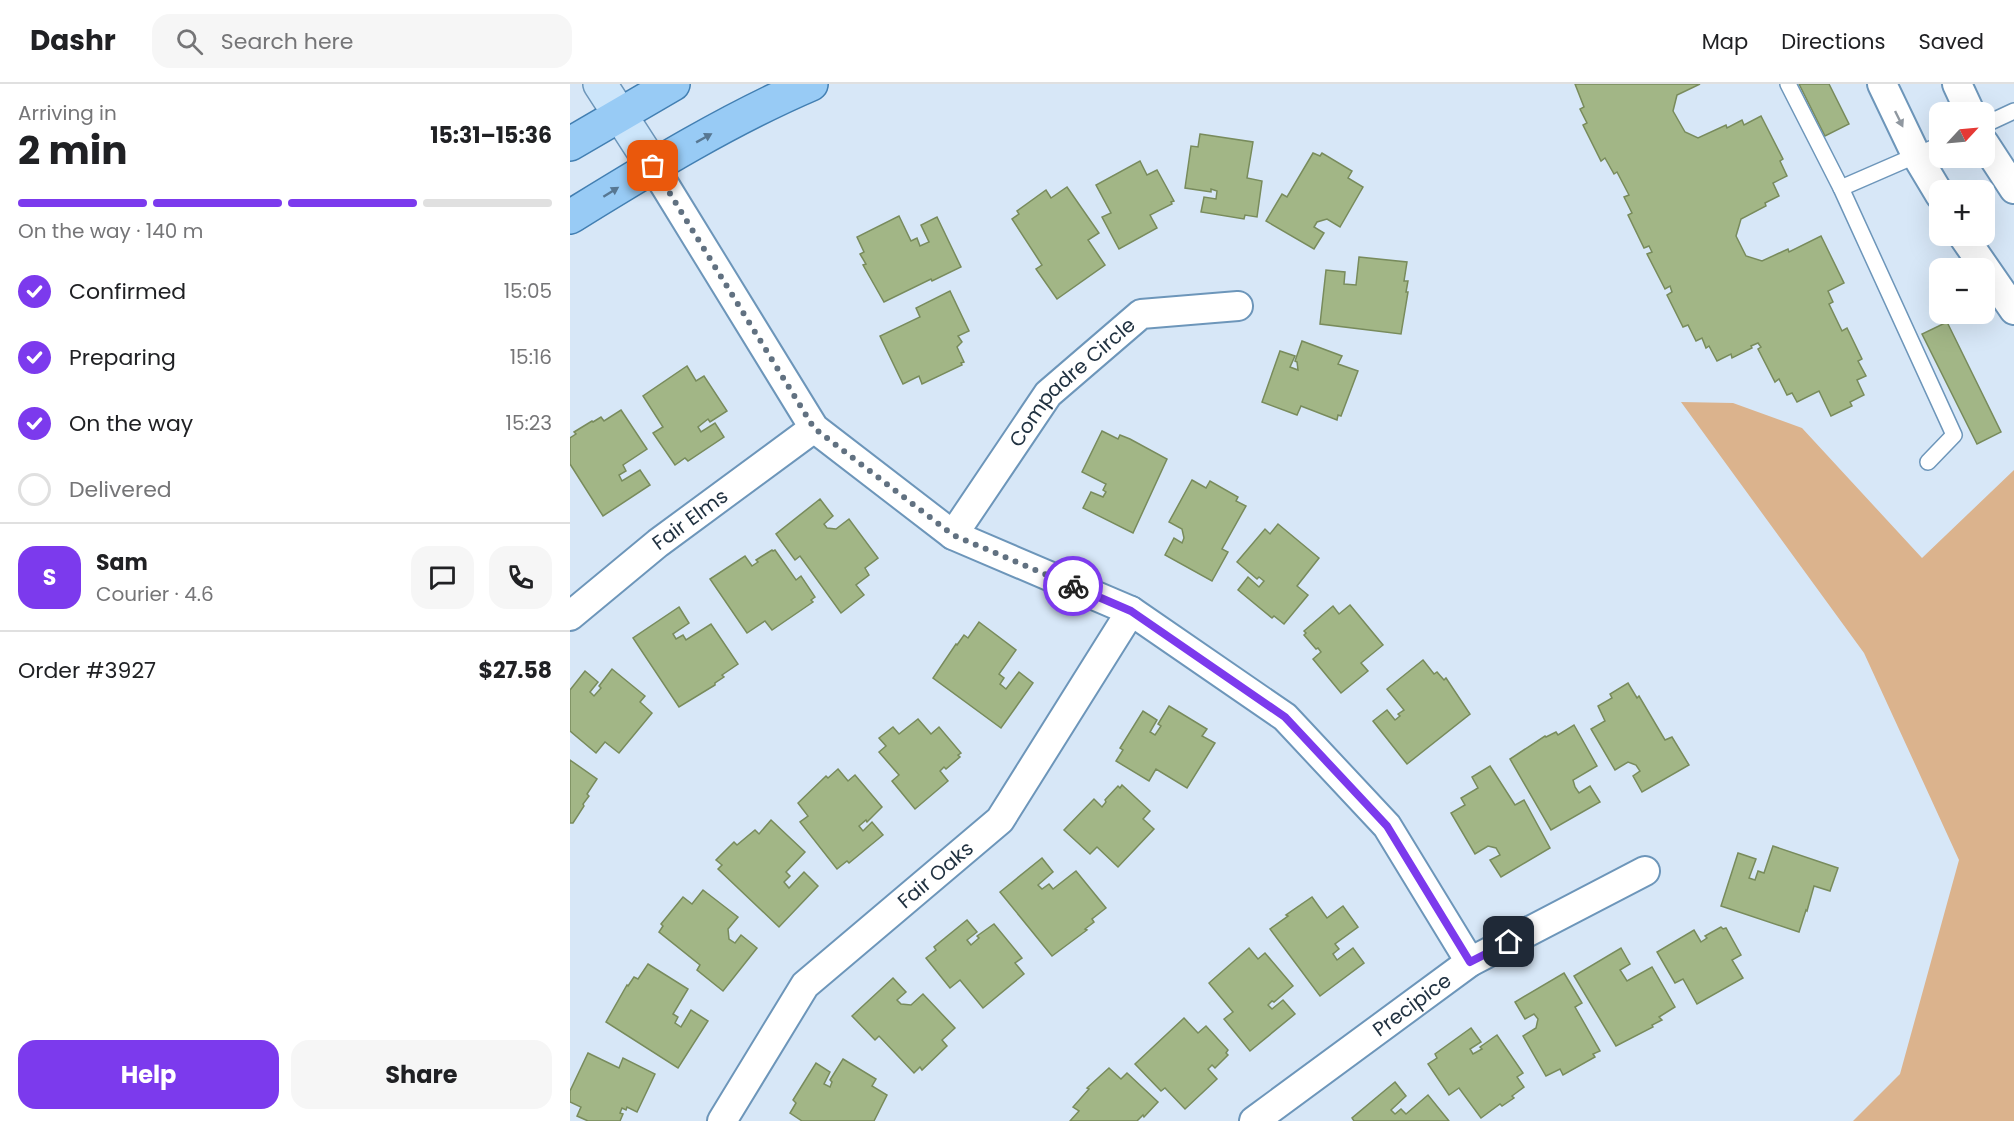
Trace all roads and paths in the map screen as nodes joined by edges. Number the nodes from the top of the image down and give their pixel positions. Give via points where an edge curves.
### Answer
1 (600, 84) edge
2 (673, 84) edge
3 (812, 84) edge
4 (1788, 84) edge
5 (1882, 84) edge
6 (1957, 84) edge
7 (1965, 102) edge
8 (2014, 111) edge
9 (620, 114) junction
10 (1995, 120) edge
11 (570, 144) edge
12 (1928, 150) edge
13 (1995, 160) edge
14 (653, 166) junction
15 (1936, 180) edge
16 (1840, 188) junction
17 (2014, 189) edge
18 (570, 217) edge
19 (1970, 246) edge
20 (1238, 306) dead end
21 (2014, 310) edge
22 (814, 428) junction
23 (1928, 462) dead end
24 (953, 535) junction
25 (1131, 611) junction
26 (570, 615) edge
27 (1645, 871) dead end
28 (1470, 962) junction
29 (722, 1121) edge
30 (1254, 1121) edge

1 - 9 street
2 - 9 main road
14 -> 3 main road via 768,103
4 - 16 lane
5 -> 12 street
6 - 7 street
8 - 10 lane
9 - 11 main road
9 - 14 street
12 - 15 street
12 - 16 lane
13 - 17 street
18 -> 14 main road
14 - 22 street
16 - 23 lane via 1954,435
19 - 21 street
20 - 24 street, Compadre Circle via 1141,314 1048,394
22 - 24 street
22 - 26 street, Fair Elms via 658,543
24 - 25 street
25 - 28 street via 1285,717 1387,826
25 - 29 street, Fair Oaks via 1000,820 805,985
27 - 28 street, Precipice
28 - 30 street, Precipice

